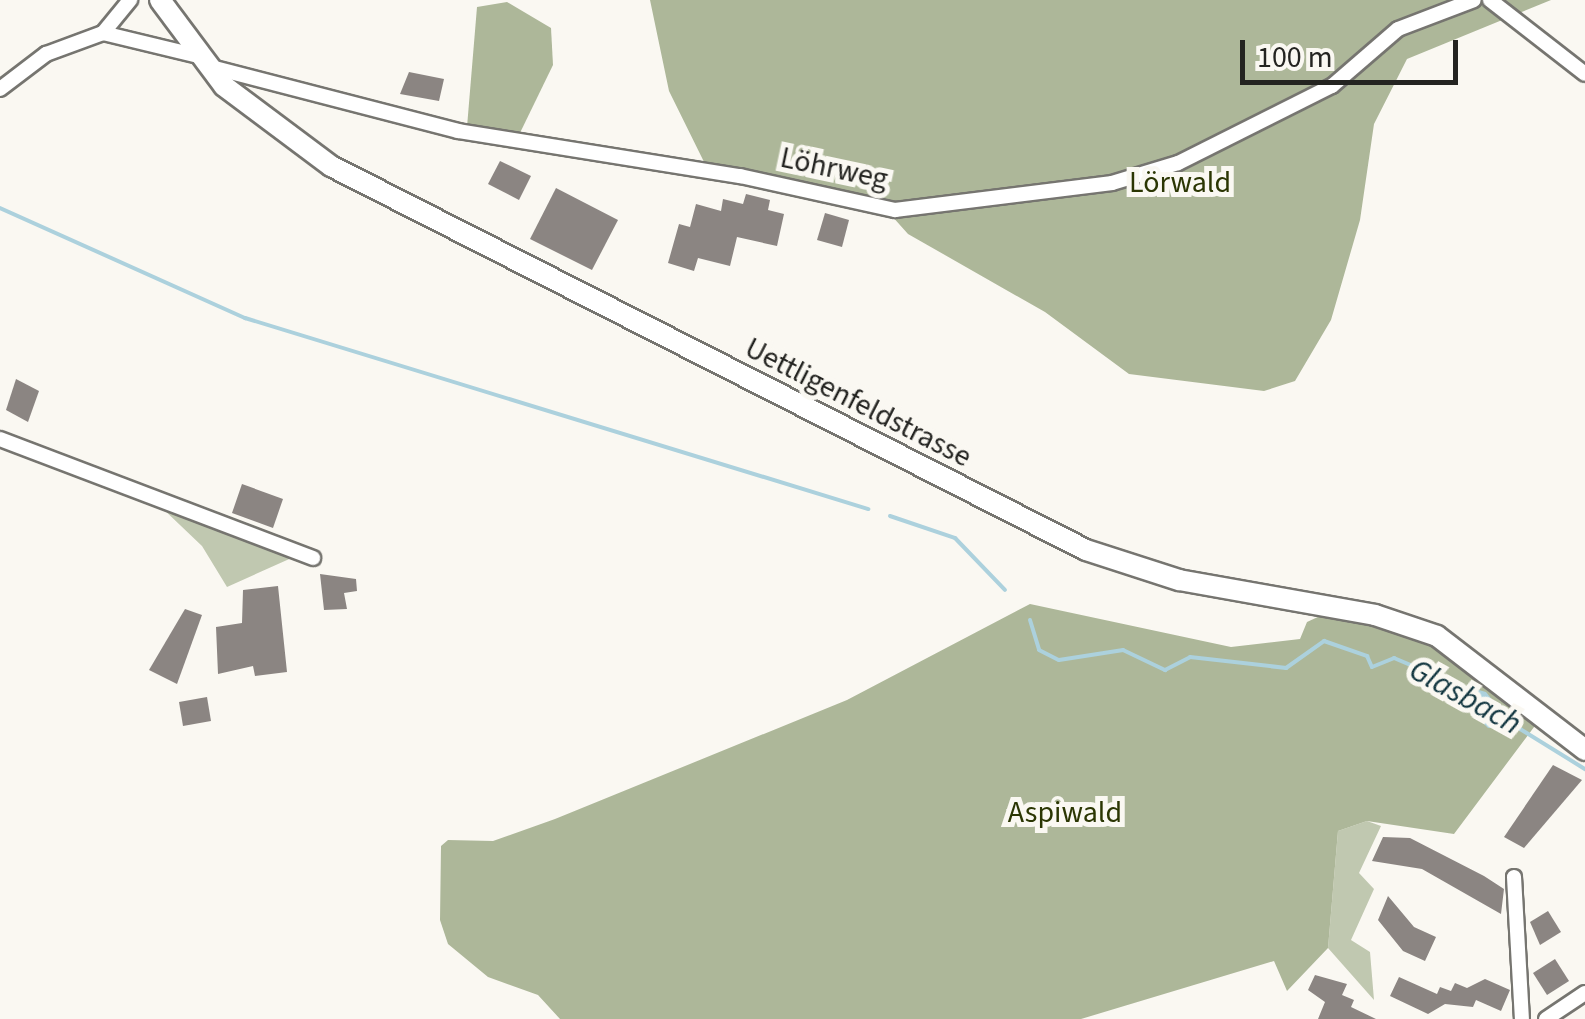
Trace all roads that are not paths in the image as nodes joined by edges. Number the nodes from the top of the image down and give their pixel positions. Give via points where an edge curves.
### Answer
1 (130, 0) edge
2 (160, 0) edge
3 (1474, 0) edge
4 (1490, 0) edge
5 (102, 33) junction
6 (202, 61) junction
7 (1585, 74) edge
8 (0, 88) edge
9 (0, 439) edge
10 (313, 558) dead end
11 (1585, 750) edge
12 (1514, 876) dead end
13 (1585, 993) edge
14 (1522, 1019) edge
15 (1546, 1019) edge

1 - 5 street
2 - 6 main road, Uettligenfeldstrasse
3 - 6 street, Löhrweg via 1398,29 1332,86 1178,162 1112,184 895,210 740,176 458,131
4 - 7 street
5 - 6 street, Löhrweg
5 - 8 street via 46,54
6 - 11 main road, Uettligenfeldstrasse via 274,129 331,166 1031,525 1145,572 1423,630 1481,665
9 - 10 street
12 - 14 street
13 - 15 street

